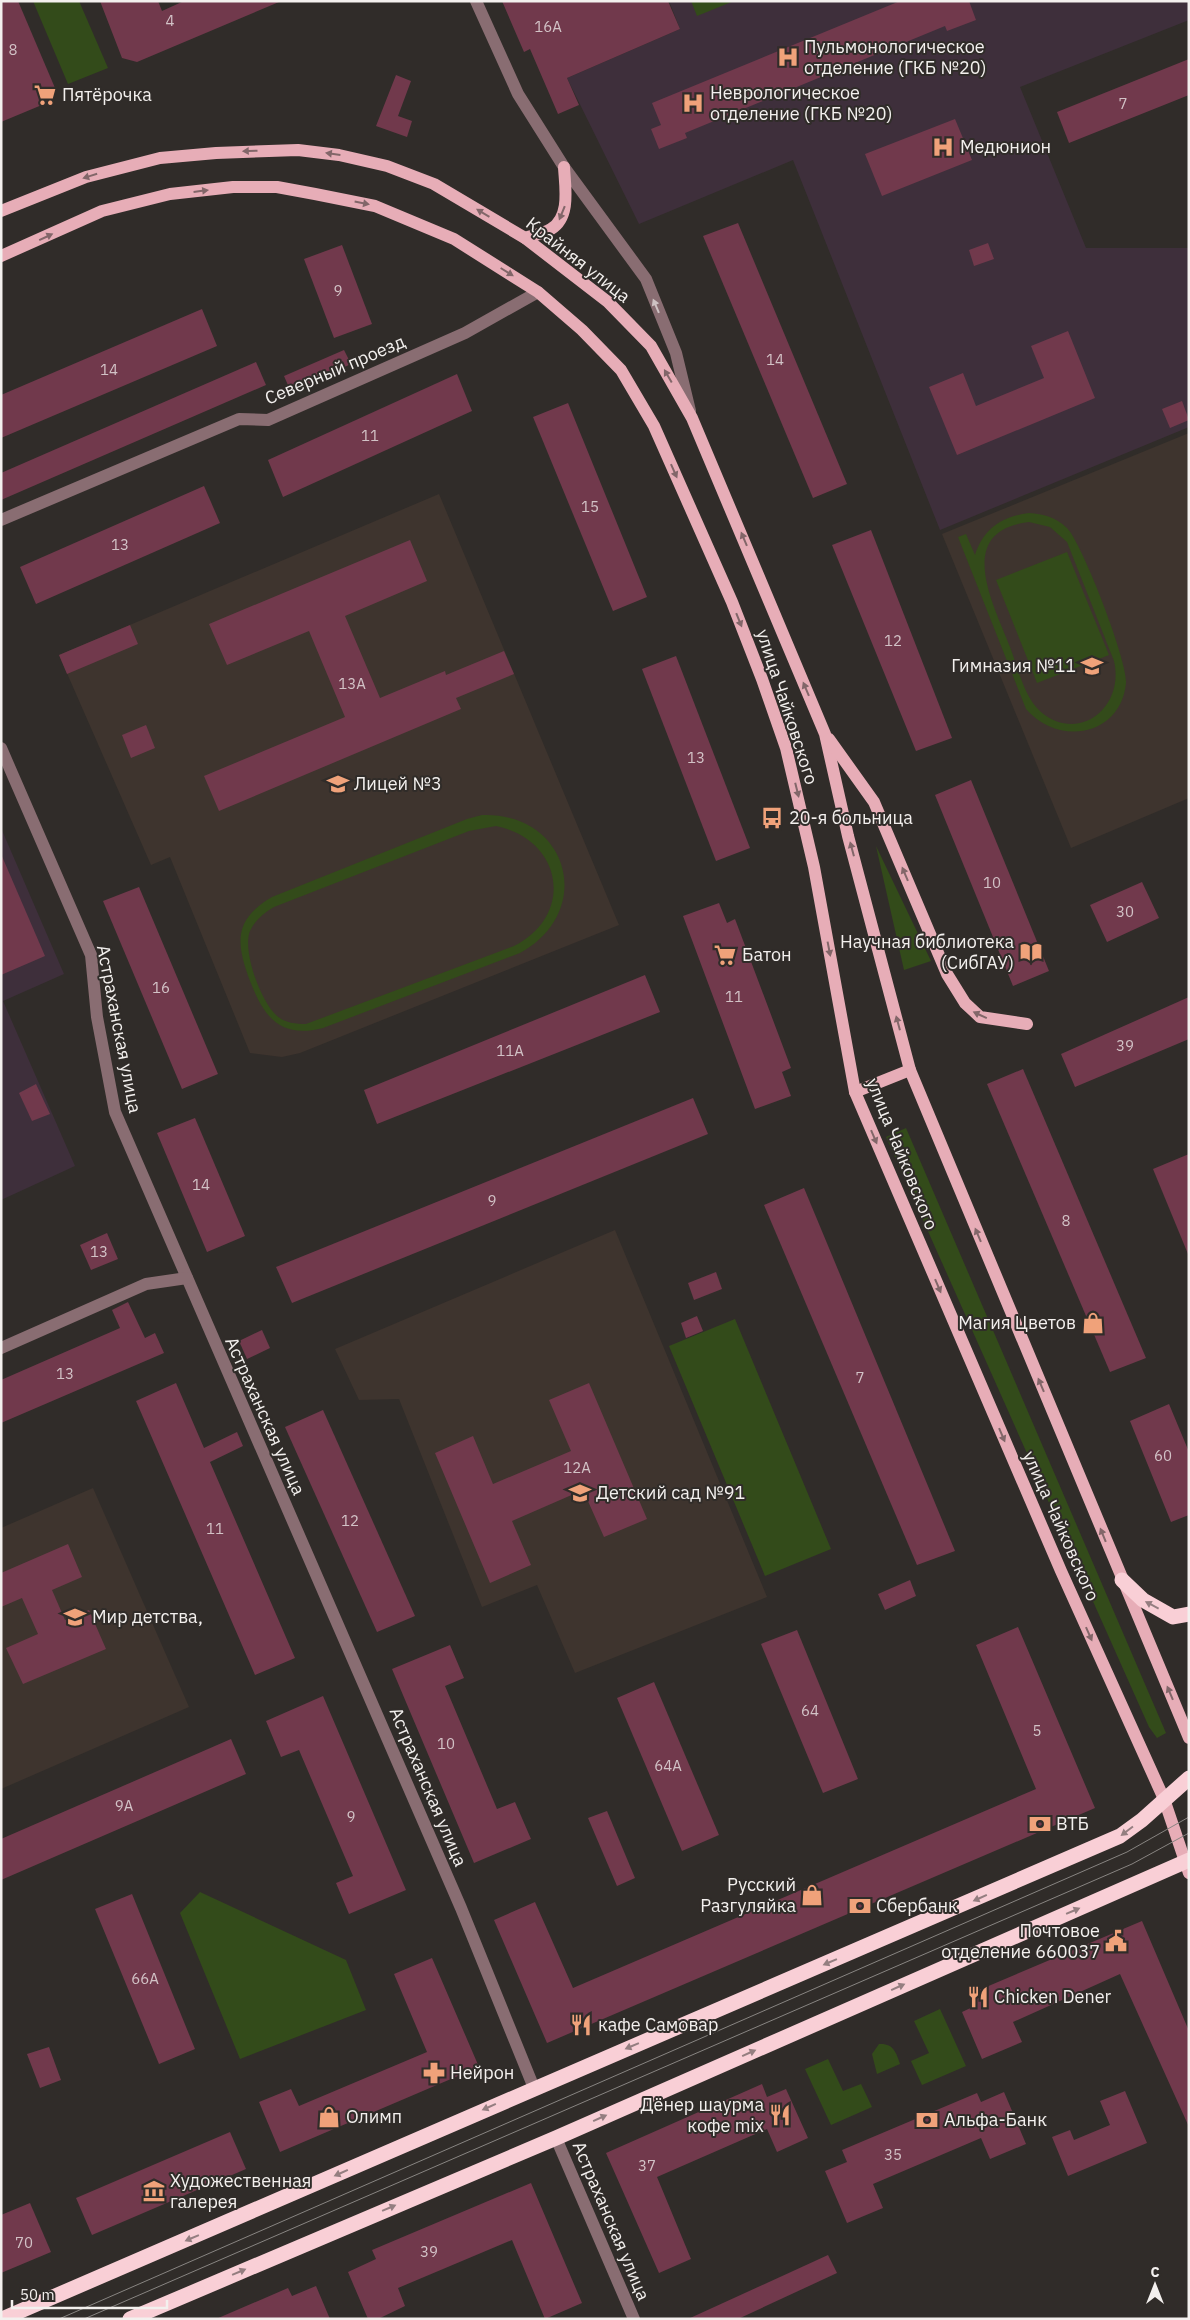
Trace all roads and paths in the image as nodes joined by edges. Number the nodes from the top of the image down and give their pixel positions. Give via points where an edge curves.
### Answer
1 (476, 1) edge
2 (564, 167) junction
3 (1, 211) edge
4 (525, 238) junction
5 (1, 256) edge
6 (538, 292) junction
7 (692, 418) junction
8 (1, 520) edge
9 (825, 734) junction
10 (1, 748) edge
11 (1028, 1024) dead end
12 (910, 1070) junction
13 (855, 1092) junction
14 (187, 1278) junction
15 (1, 1348) edge
16 (1122, 1580) junction
17 (1189, 1614) edge
18 (1189, 1738) edge
19 (1189, 1778) edge
20 (1164, 1799) junction
21 (1188, 1865) edge
22 (534, 2088) junction
23 (556, 2138) junction
24 (2, 2319) edge
25 (130, 2319) edge
26 (634, 2319) edge

1 - 2 street, Крайняя улица via 518,94
2 -> 4 main road via 565,208 559,221 551,229
7 -> 2 street, Крайняя улица via 676,353 646,280
4 -> 3 main road, Крайняя улица via 434,184 387,166 298,150 160,158 86,177
7 -> 4 main road, Крайняя улица via 651,346 608,302
5 -> 6 main road via 102,211 153,198 233,187 277,187 375,206 454,239
6 - 8 street, Северный проезд via 465,334 268,420 239,420
6 -> 13 main road, улица Чайковского via 621,370 654,426 762,679 786,748 814,867
9 -> 7 main road, улица Чайковского
11 -> 9 main road via 980,1017 965,1004 947,974 874,802
12 -> 9 main road, улица Чайковского via 848,836
10 - 14 street, Астраханская улица via 91,955 97,1017 114,1112
12 - 13 main road
16 -> 12 main road, улица Чайковского
13 -> 20 main road, улица Чайковского via 1061,1571
14 - 15 street via 146,1284
14 - 22 street, Астраханская улица via 461,1908
17 -> 16 highway via 1173,1617 1143,1600
18 -> 16 main road, улица Чайковского
19 - 20 highway
20 - 21 main road, улица Чайковского
20 -> 22 highway via 1120,1836
23 -> 21 highway
22 -> 24 highway
25 -> 23 highway
23 - 26 street, Астраханская улица

